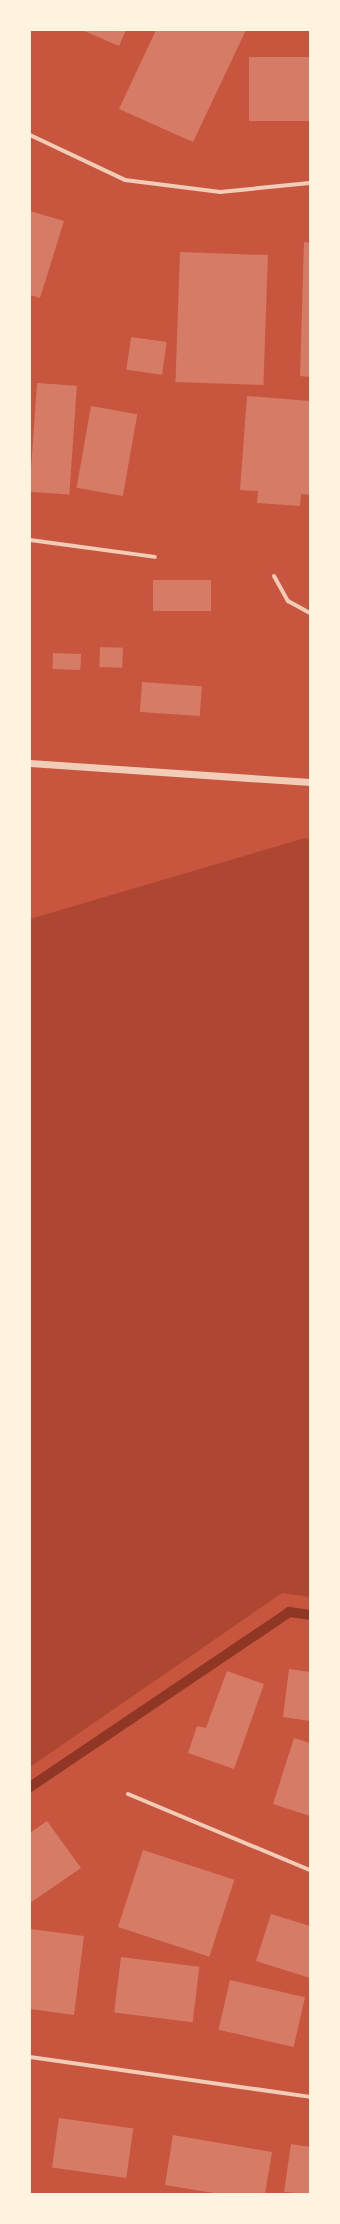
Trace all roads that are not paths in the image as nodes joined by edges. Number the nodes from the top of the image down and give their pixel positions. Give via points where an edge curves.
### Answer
1 (30, 135) edge
2 (310, 183) edge
3 (30, 540) edge
4 (155, 557) dead end
5 (274, 576) dead end
6 (310, 613) edge
7 (30, 763) edge
8 (310, 782) edge
9 (128, 1794) dead end
10 (310, 1870) edge
11 (30, 2058) edge
12 (310, 2097) edge

1 - 2 street via 125,180 220,192
3 - 4 street
5 - 6 street via 288,601
7 - 8 street
9 - 10 street
11 - 12 street

